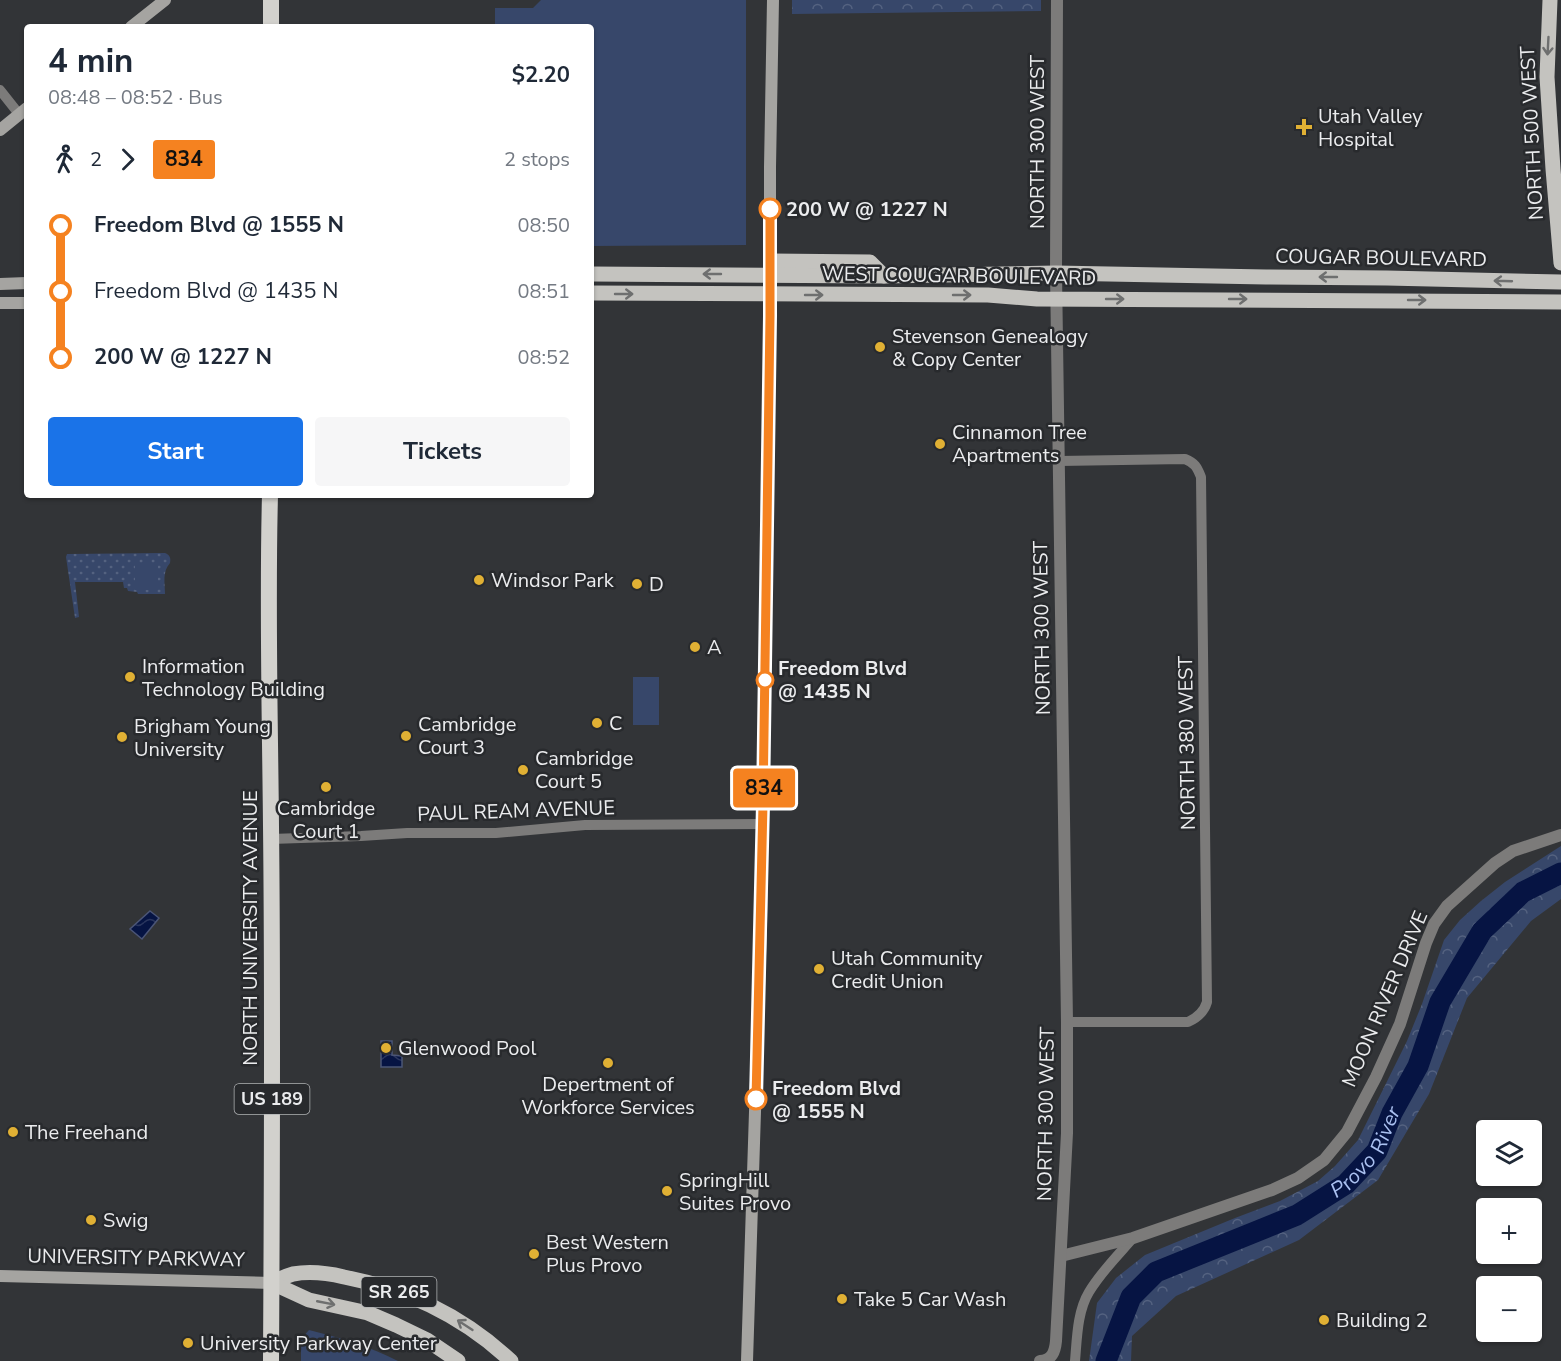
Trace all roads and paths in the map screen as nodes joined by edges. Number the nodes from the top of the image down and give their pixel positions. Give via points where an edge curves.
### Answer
1 (165, 0) edge
2 (271, 0) edge
3 (773, 0) edge
4 (1057, 0) edge
5 (1550, 0) edge
6 (135, 24) edge
7 (271, 24) edge
8 (0, 90) edge
9 (23, 111) edge
10 (0, 129) edge
11 (1561, 263) edge
12 (771, 268) junction
13 (1056, 273) junction
14 (594, 274) edge
15 (1200, 276) joint
16 (1561, 282) edge
17 (0, 284) edge
18 (24, 284) edge
19 (594, 294) edge
20 (770, 295) junction
21 (1056, 298) junction
22 (1326, 301) joint
23 (1561, 302) edge
24 (0, 303) edge
25 (24, 303) edge
26 (1059, 461) junction
27 (270, 498) edge
28 (763, 824) junction
29 (1561, 835) edge
30 (271, 839) junction
31 (1067, 1022) junction
32 (1133, 1238) junction
33 (1062, 1256) junction
34 (0, 1276) edge
35 (272, 1282) junction
36 (1046, 1360) edge
37 (271, 1361) edge
38 (458, 1361) edge
39 (511, 1361) edge
40 (747, 1361) edge
41 (1040, 1361) edge
42 (1075, 1361) edge

1 - 6 main road
2 - 7 highway
3 - 12 main road
4 - 13 street, NORTH 300 WEST
5 -> 11 main road, NORTH 500 WEST via 1547,76
8 - 9 street
9 - 10 main road
12 - 13 main road, WEST COUGAR BOULEVARD via 884,276
12 -> 14 main road, WEST COUGAR BOULEVARD
12 - 20 main road
13 - 15 main road, WEST COUGAR BOULEVARD
13 - 21 street, NORTH 300 WEST
16 -> 15 main road, COUGAR BOULEVARD
17 - 18 main road
19 -> 20 main road, WEST COUGAR BOULEVARD
20 -> 21 main road, WEST COUGAR BOULEVARD
20 - 28 main road
21 -> 22 main road, WEST COUGAR BOULEVARD
21 - 26 street, NORTH 300 WEST
22 -> 23 main road, COUGAR BOULEVARD
24 - 25 main road
26 - 31 street, NORTH 300 WEST
26 - 31 street, NORTH 380 WEST via 1185,459 1194,462 1201,477 1206,1008 1194,1019 1179,1023
27 - 30 highway, NORTH UNIVERSITY AVENUE / US 189
28 - 30 street, PAUL REAM AVENUE via 585,825 496,833
28 - 40 main road
29 - 32 street, MOON RIVER DRIVE via 1514,851 1447,906 1426,943 1400,1024 1376,1077 1347,1132 1324,1160 1272,1190
30 - 35 highway, NORTH UNIVERSITY AVENUE / US 189
31 - 33 street, NORTH 300 WEST
32 - 33 street
32 - 42 street via 1088,1294 1080,1315
33 - 36 street, NORTH 300 WEST via 1055,1350
34 - 35 main road, UNIVERSITY PARKWAY
35 - 37 highway, NORTH UNIVERSITY AVENUE / US 189
35 -> 38 main road, UNIVERSITY PARKWAY / SR 265 via 309,1300 396,1325 428,1340
39 -> 35 main road, UNIVERSITY PARKWAY / SR 265 via 456,1319 381,1286 317,1272 294,1274
36 - 41 street

